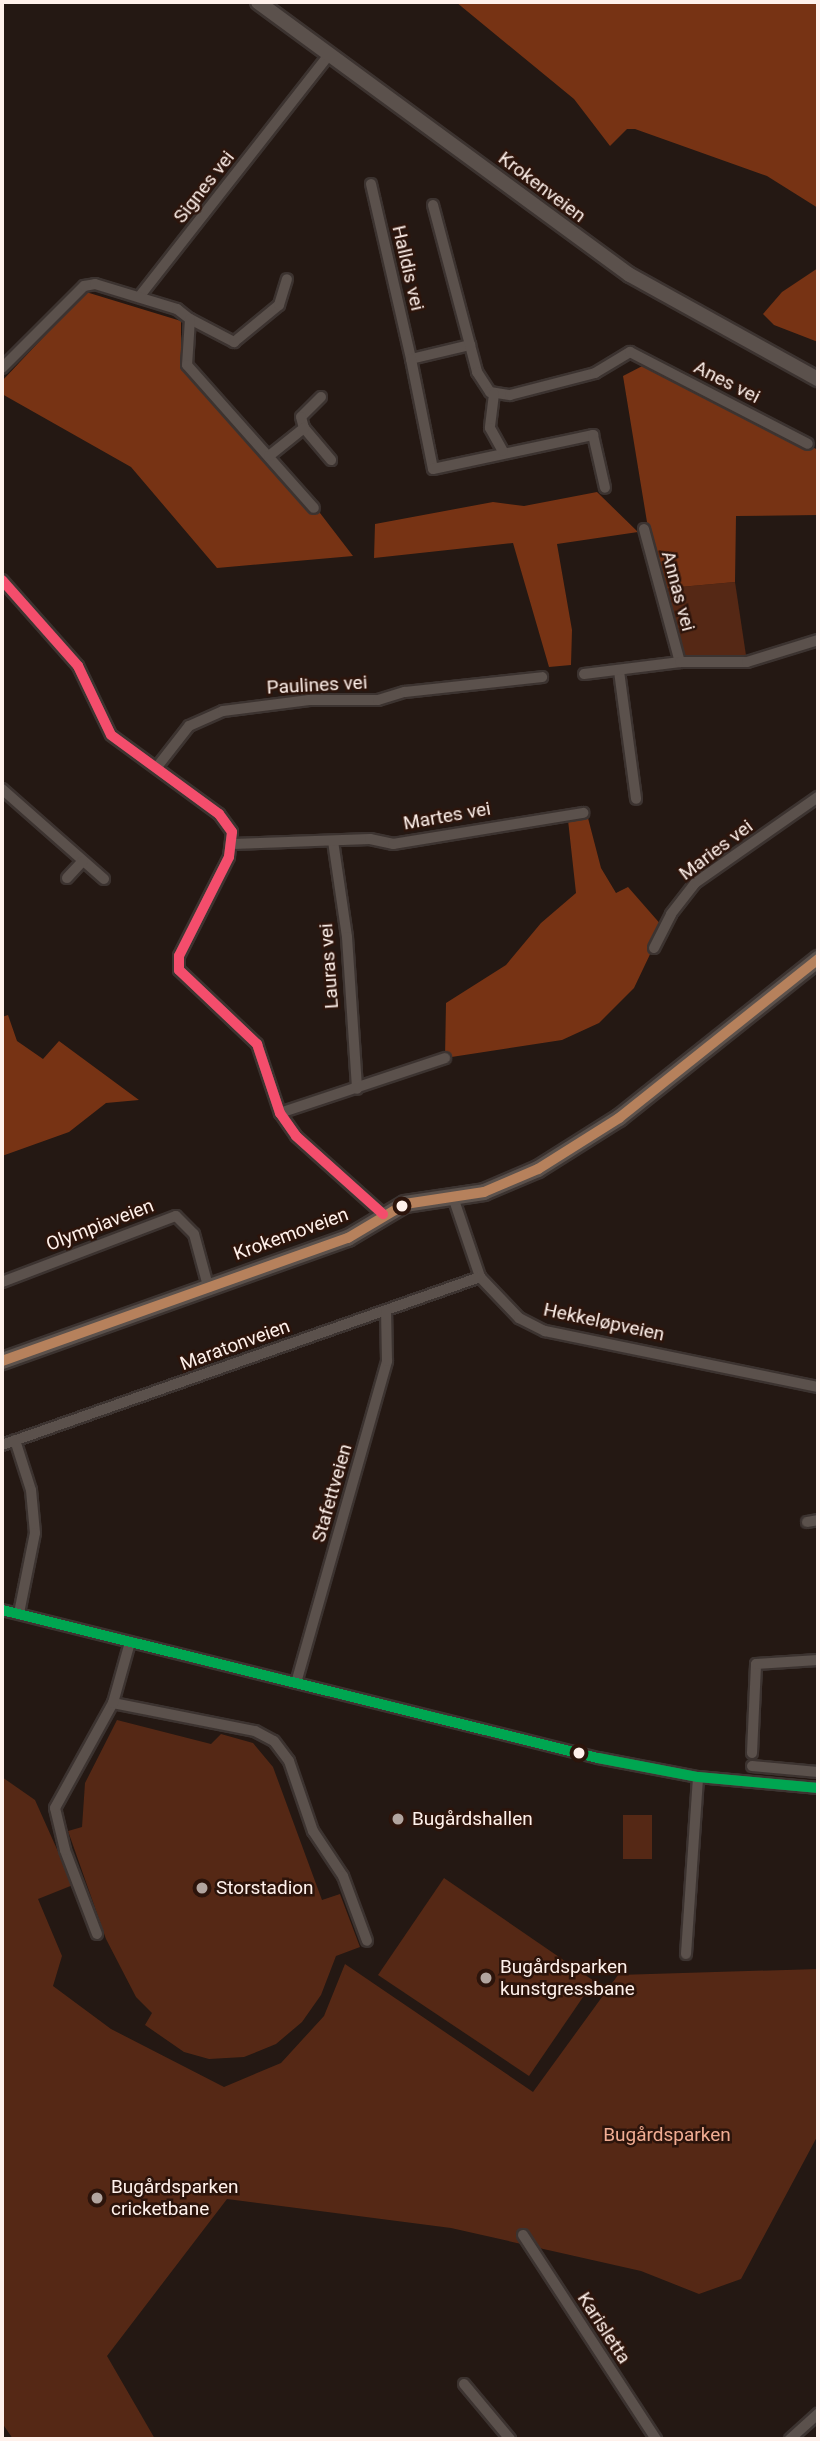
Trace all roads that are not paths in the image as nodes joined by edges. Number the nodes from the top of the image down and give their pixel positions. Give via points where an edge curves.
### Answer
1 (258, 2) edge
2 (330, 53) junction
3 (371, 184) dead end
4 (433, 205) dead end
5 (286, 279) dead end
6 (139, 297) junction
7 (190, 319) junction
8 (470, 345) junction
9 (411, 359) junction
10 (2, 368) edge
11 (818, 380) edge
12 (494, 394) junction
13 (321, 397) dead end
14 (304, 428) junction
15 (808, 443) dead end
16 (503, 451) junction
17 (270, 456) junction
18 (331, 460) dead end
19 (605, 488) dead end
20 (314, 508) dead end
21 (644, 529) dead end
22 (2, 580) edge
23 (818, 640) edge
24 (680, 662) junction
25 (619, 671) junction
26 (584, 674) dead end
27 (542, 677) dead end
28 (158, 767) junction
29 (2, 789) edge
30 (818, 797) edge
31 (636, 799) dead end
32 (583, 813) dead end
33 (333, 841) junction
34 (233, 844) junction
35 (83, 861) junction
36 (67, 878) dead end
37 (104, 879) dead end
38 (654, 948) dead end
39 (818, 959) edge
40 (445, 1058) dead end
41 (357, 1088) junction
42 (280, 1113) junction
43 (454, 1200) junction
44 (383, 1214) junction
45 (480, 1277) junction
46 (2, 1282) edge
47 (208, 1286) junction
48 (386, 1310) junction
49 (2, 1361) edge
50 (818, 1387) edge
51 (15, 1440) junction
52 (2, 1445) edge
53 (2, 1610) edge
54 (19, 1613) junction
55 (130, 1642) junction
56 (818, 1660) edge
57 (296, 1683) junction
58 (113, 1703) junction
59 (752, 1753) dead end
60 (752, 1766) dead end
61 (818, 1772) edge
62 (698, 1777) junction
63 (818, 1788) edge
64 (97, 1934) dead end
65 (367, 1941) dead end
66 (686, 1954) dead end
67 (523, 2235) dead end
68 (464, 2384) dead end
69 (818, 2414) edge
70 (510, 2439) edge
71 (656, 2439) edge
72 (790, 2439) edge

1 - 2 street, Krokenveien
2 - 6 street, Signes vei
2 - 11 street, Krokenveien via 630,275
3 - 9 street, Halldis vei
4 - 8 street, Halldis vei
5 - 7 street via 279,305 234,342
6 - 7 street via 177,309
6 - 10 street via 84,286
7 - 17 street via 187,365
8 - 9 street
8 - 12 street, Halldis vei via 480,380
9 - 16 street, Halldis vei via 433,469
12 - 15 street, Anes vei via 510,395 595,373 630,352
12 - 16 street via 490,428
13 - 14 street via 305,411
14 - 17 street
14 - 18 street
16 - 19 street, Halldis vei via 593,435
17 - 20 street
21 - 24 street, Annas vei
22 - 28 street via 78,666 111,735
23 - 24 street, Annas vei via 747,662
24 - 25 street, Annas vei
25 - 26 street, Annas vei
25 - 31 street
27 - 28 street, Paulines vei via 405,692 378,700 309,700 223,710 189,726
28 - 34 street via 219,814 232,832
29 - 35 street
30 - 38 street, Maries vei via 695,883 667,920
32 - 33 street, Martes vei via 393,844 370,839
33 - 34 street, Martes vei
33 - 41 street, Lauras vei via 346,937
34 - 42 street via 177,964 183,975 257,1044
35 - 36 street
35 - 37 street
39 - 43 main road, Krokemoveien via 580,1145 501,1186
40 - 41 street
41 - 42 street
42 - 44 street via 296,1136
43 - 44 main road, Krokemoveien via 422,1200
43 - 45 street, Hekkeløpveien
44 - 47 main road, Krokemoveien via 348,1238
45 - 48 street, Maratonveien
45 - 50 street, Hekkeløpveien via 519,1318 545,1331
46 - 47 street, Olympiaveien via 176,1216 194,1234
47 - 49 main road, Krokemoveien
48 - 51 street, Maratonveien
48 - 57 street, Stafettveien via 387,1362
51 - 52 street, Maratonveien
51 - 54 street via 32,1490 35,1533
53 - 54 street
54 - 55 street
55 - 57 street
55 - 58 street
56 - 59 street via 755,1664
57 - 62 street via 598,1759
58 - 64 street via 55,1808 65,1850
58 - 65 street via 255,1731 274,1741 289,1761 313,1831 343,1875
60 - 61 street
62 - 63 street
62 - 66 street
67 - 71 street, Karisletta
68 - 70 street
69 - 72 street

